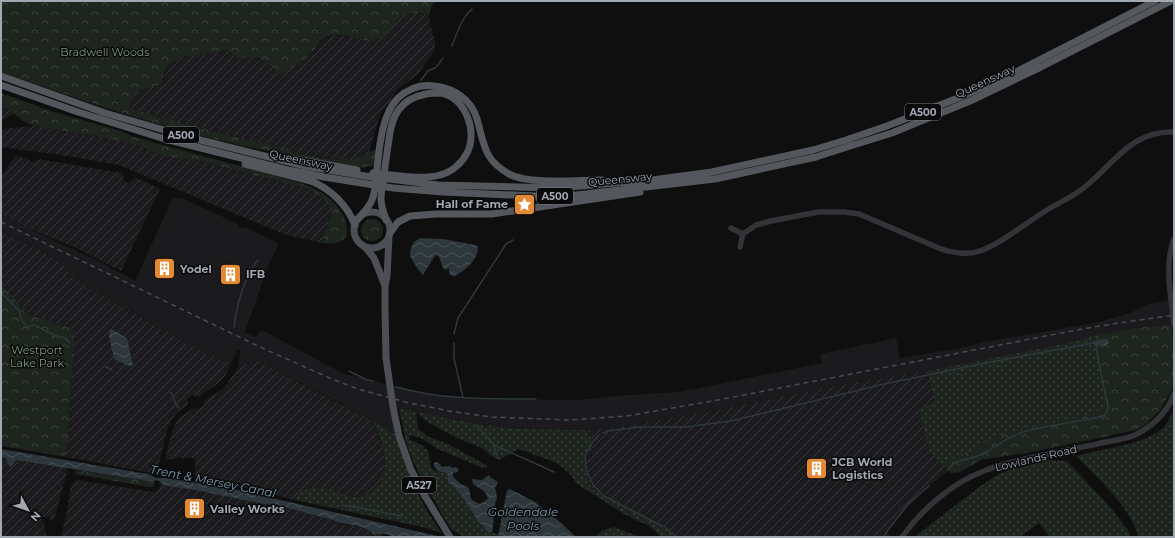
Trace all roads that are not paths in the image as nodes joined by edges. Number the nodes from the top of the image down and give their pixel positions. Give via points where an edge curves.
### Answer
1 (1155, 1) edge
2 (1171, 1) edge
3 (1, 76) edge
4 (1, 85) edge
5 (115, 124) junction
6 (1174, 132) edge
7 (365, 177) junction
8 (664, 179) junction
9 (715, 179) junction
10 (394, 181) junction
11 (386, 220) junction
12 (356, 222) junction
13 (731, 228) dead end
14 (743, 234) junction
15 (389, 235) junction
16 (1174, 238) edge
17 (364, 247) junction
18 (740, 247) dead end
19 (385, 286) junction
20 (1174, 324) edge
21 (1174, 394) edge
22 (448, 534) edge
23 (902, 537) edge

1 - 8 highway, Queensway / A500 via 1010,75 887,126 813,150 712,172
2 - 9 highway, Queensway / A500 via 970,101 892,133 816,157
3 - 7 highway, A500 via 105,113 223,147
4 - 5 highway, Queensway / A500
5 - 7 highway, Queensway / A500 via 281,168
5 - 12 highway via 155,140 311,181 328,189
6 - 14 street via 1152,134 1135,141 1080,190 979,251 953,253 941,250 859,214 844,212 818,212 756,224
7 - 10 highway, Queensway / A500
7 - 10 highway
8 - 10 highway, Queensway / A500 via 556,188 438,185
8 - 12 highway via 539,180 514,177 489,157 475,112 466,100 448,89 427,85 403,94 391,108 382,133 374,196
9 - 10 highway, Queensway / A500 via 559,197 442,192
9 - 15 highway via 492,214 410,216 398,222
10 - 11 highway via 439,176 451,171 469,150 470,122 461,106 450,97 442,94 414,97 396,112 390,129 381,198
11 - 12 main road via 373,212 362,215
11 - 15 main road via 390,229
12 - 17 main road via 354,236
13 - 14 street
14 - 18 street
15 - 17 main road via 377,248
15 - 19 main road, A527
16 - 20 street via 1170,256 1170,296
17 - 19 main road, A527 via 374,258
19 - 22 main road, A527 via 388,383 399,436 411,470
21 - 23 street, Lowlands Road via 1160,417 1133,436 1006,463 970,478 936,501

